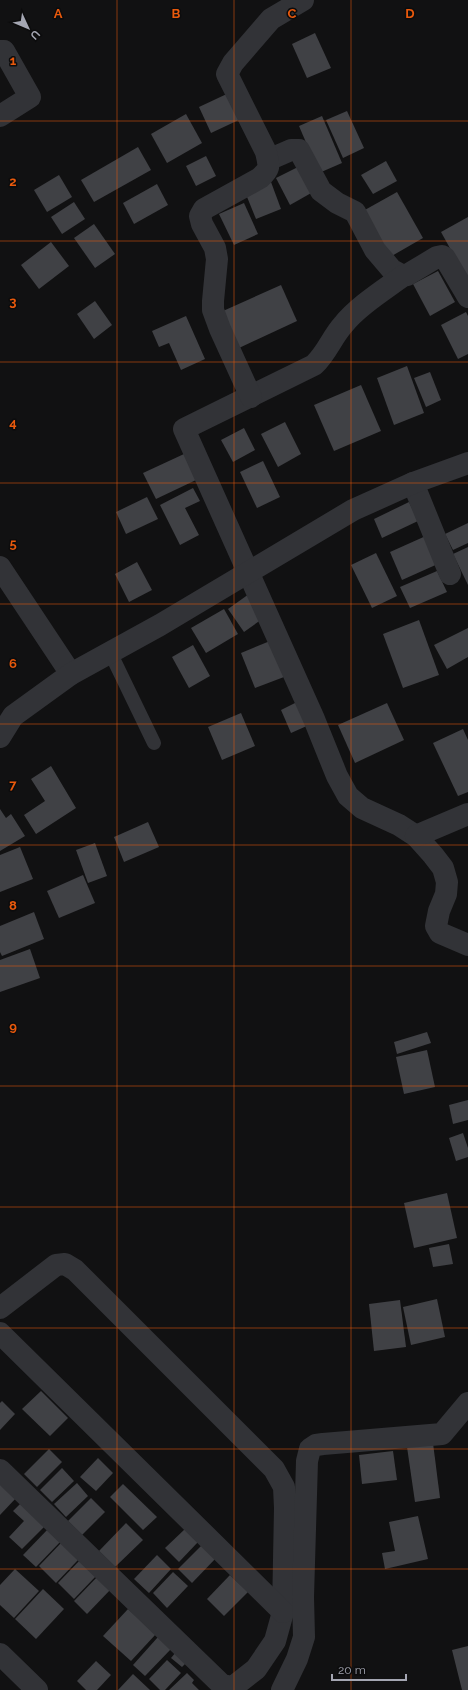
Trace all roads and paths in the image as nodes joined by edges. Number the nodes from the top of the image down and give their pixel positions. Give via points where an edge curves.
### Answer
1 (303, 0) edge
2 (0, 51) edge
3 (0, 116) edge
4 (268, 160) junction
5 (403, 276) junction
6 (468, 297) edge
7 (251, 397) junction
8 (468, 463) edge
9 (413, 483) junction
10 (0, 567) edge
11 (247, 572) junction
12 (450, 574) dead end
13 (110, 652) junction
14 (71, 674) junction
15 (0, 737) edge
16 (154, 743) dead end
17 (468, 814) edge
18 (416, 836) junction
19 (468, 945) edge
20 (0, 1308) edge
21 (0, 1332) edge
22 (468, 1404) edge
23 (0, 1470) edge
24 (283, 1612) junction
25 (0, 1654) edge
26 (37, 1690) edge
27 (282, 1690) edge

1 - 4 street via 271,19 233,63 227,74
2 - 3 street via 4,51 30,97
4 - 5 street via 291,150 298,150 321,190 337,203 355,212 375,250 392,270
4 - 7 street via 268,171 260,178 204,209 200,216 218,259 214,310
5 - 6 street via 442,256
5 - 7 street via 350,317 334,336 322,358 314,365
7 - 11 street via 184,429
8 - 9 street
9 - 11 street via 353,510
9 - 12 street
10 - 14 street
11 - 13 street
11 - 18 street via 348,796 362,808
13 - 14 street
13 - 16 lane
14 - 15 street via 13,716
17 - 18 street
18 - 19 street via 443,868 447,882 436,926 440,933
20 - 24 street via 56,1265 65,1264 75,1270 274,1469 284,1487
21 - 24 street
22 - 27 street via 442,1434 323,1444 310,1449 307,1461 304,1637
23 - 24 street via 222,1685 233,1687 256,1669 275,1641
25 - 26 street

